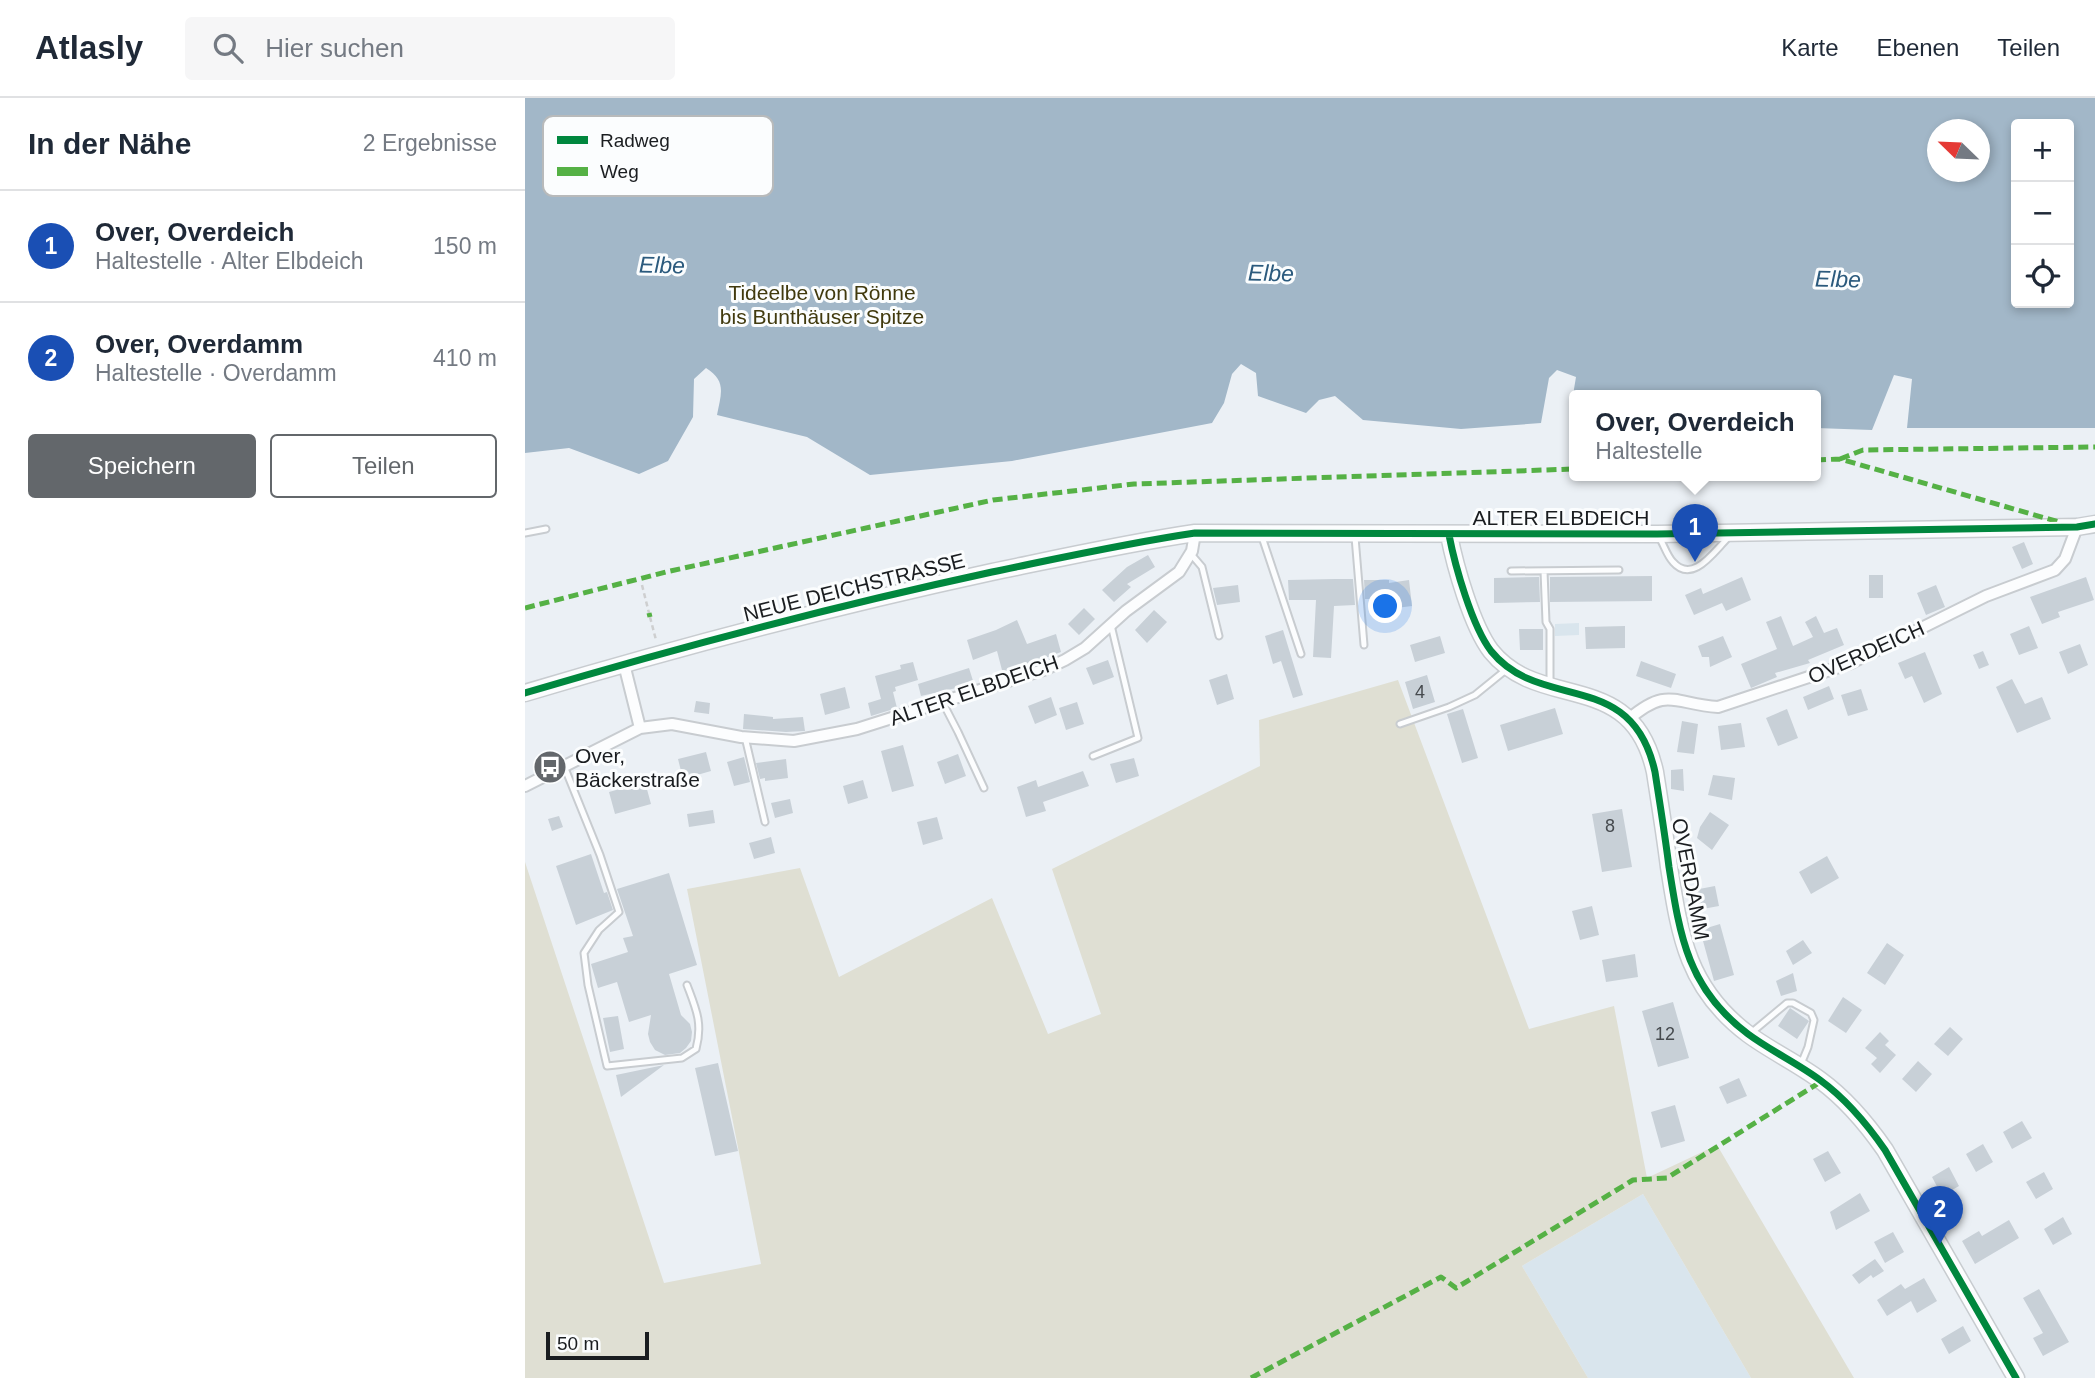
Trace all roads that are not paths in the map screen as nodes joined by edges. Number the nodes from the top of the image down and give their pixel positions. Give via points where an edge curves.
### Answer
1 (2095, 524) edge
2 (2077, 527) junction
3 (546, 529) dead end
4 (525, 533) edge
5 (1195, 533) junction
6 (1733, 533) junction
7 (1261, 534) junction
8 (1354, 534) junction
9 (1657, 534) junction
10 (1450, 535) junction
11 (1190, 554) junction
12 (1619, 570) dead end
13 (1511, 571) dead end
14 (1545, 571) junction
15 (1111, 625) junction
16 (1219, 636) dead end
17 (1364, 645) dead end
18 (1301, 654) dead end
19 (624, 664) junction
20 (1509, 667) junction
21 (1550, 685) junction
22 (525, 693) edge
23 (942, 702) junction
24 (1629, 719) junction
25 (1400, 724) dead end
26 (640, 728) junction
27 (745, 737) junction
28 (1093, 755) dead end
29 (564, 766) junction
30 (525, 786) edge
31 (983, 788) dead end
32 (765, 822) dead end
33 (687, 985) dead end
34 (1749, 1035) junction
35 (1799, 1067) junction
36 (2016, 1378) edge

1 - 2 street, ALTER ELBDEICH
2 - 6 street, ALTER ELBDEICH
2 - 24 street, OVERDEICH via 2065,559 2055,570 1986,596 1851,663 1718,708 1667,698 1654,701
3 - 4 lane
5 - 7 street, ALTER ELBDEICH
5 - 11 street, ALTER ELBDEICH
5 - 19 street, NEUE DEICHSTRASSE via 875,597
6 - 9 street, ALTER ELBDEICH
6 - 9 lane via 1699,567 1691,569 1673,562
7 - 8 street, ALTER ELBDEICH
7 - 18 lane
8 - 10 street, ALTER ELBDEICH
8 - 17 lane
9 - 10 street, ALTER ELBDEICH
10 - 20 street, OVERDAMM via 1478,628
11 - 15 street, ALTER ELBDEICH via 1179,572
11 - 16 lane via 1202,567
12 - 14 lane
13 - 14 lane
14 - 21 lane
15 - 23 street, ALTER ELBDEICH via 1085,648 1046,669
15 - 28 lane via 1138,738
19 - 22 street, NEUE DEICHSTRASSE
19 - 26 street
20 - 21 street, OVERDAMM
20 - 25 lane via 1475,695
21 - 24 street, OVERDAMM via 1601,700
23 - 27 street, ALTER ELBDEICH via 857,729 794,741
23 - 31 lane
24 - 34 street, OVERDAMM via 1653,763 1682,940 1704,990 1723,1014
26 - 27 street, ALTER ELBDEICH via 672,724
26 - 29 street, ALTER ELBDEICH
27 - 32 lane
29 - 30 street, ALTER ELBDEICH
29 - 33 lane via 619,912 599,930 584,953 607,1066 682,1058 696,1049 699,1015
34 - 35 street, OVERDAMM
34 - 35 lane via 1787,1003 1811,1013 1814,1020 1808,1047
35 - 36 street, OVERDAMM via 1822,1081 1871,1129

